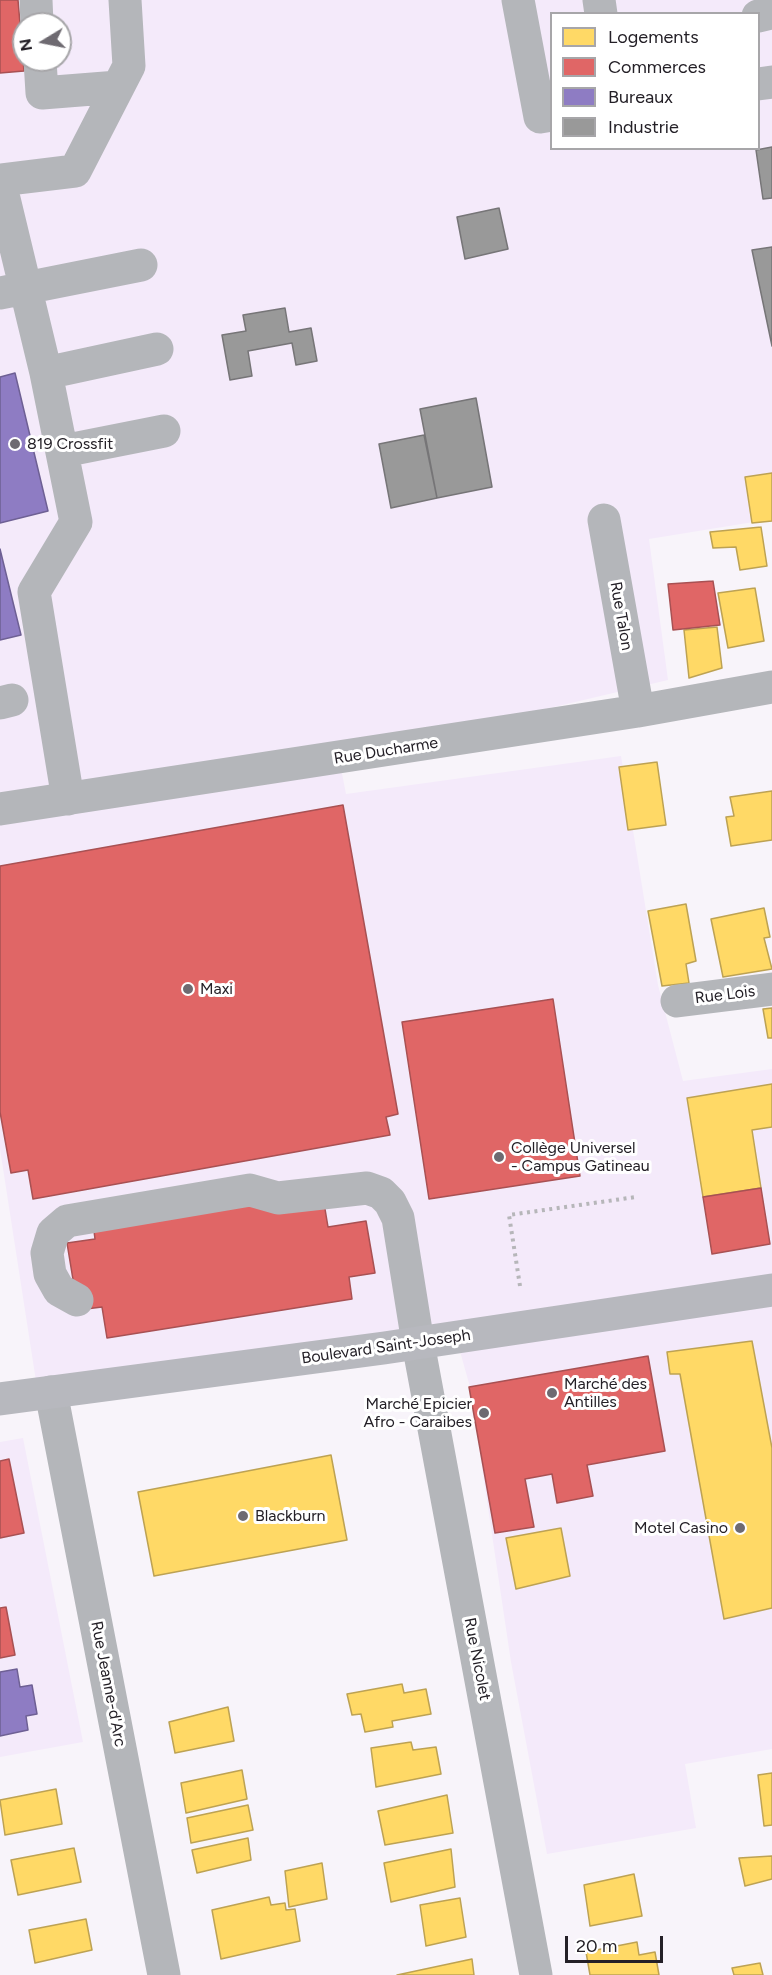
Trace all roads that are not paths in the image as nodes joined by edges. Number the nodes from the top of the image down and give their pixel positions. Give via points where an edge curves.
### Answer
1 (124, 0) edge
2 (518, 0) edge
3 (41, 72) edge
4 (118, 87) junction
5 (546, 116) edge
6 (0, 181) edge
7 (141, 265) dead end
8 (13, 291) edge
9 (157, 349) dead end
10 (46, 373) junction
11 (164, 431) dead end
12 (63, 451) junction
13 (604, 520) dead end
14 (772, 687) edge
15 (638, 711) junction
16 (68, 798) junction
17 (0, 809) edge
18 (772, 989) edge
19 (677, 1001) dead end
20 (772, 1290) edge
21 (76, 1300) dead end
22 (418, 1343) junction
23 (51, 1392) junction
24 (0, 1399) edge
25 (164, 1975) edge
26 (536, 1975) edge

1 - 4 street via 129,66
2 - 5 street
3 - 4 street via 42,93
4 - 6 street via 75,171
6 - 8 street
7 - 8 street
8 - 10 street
9 - 10 street
10 - 12 street
11 - 12 street
12 - 16 street via 76,522 34,592
13 - 15 street, Rue Talon
14 - 15 street, Rue Ducharme
15 - 16 street, Rue Ducharme
16 - 17 street, Rue Ducharme
18 - 19 street, Rue Lois
20 - 22 main road, Boulevard Saint-Joseph
21 - 22 street, Rue Nicolet via 59,1290 54,1282 47,1253 53,1233 67,1221 250,1190 278,1198 367,1188 381,1193 398,1218
22 - 23 main road, Boulevard Saint-Joseph
22 - 26 street, Rue Nicolet
23 - 24 main road, Boulevard Saint-Joseph
23 - 25 street, Rue Jeanne-d'Arc

